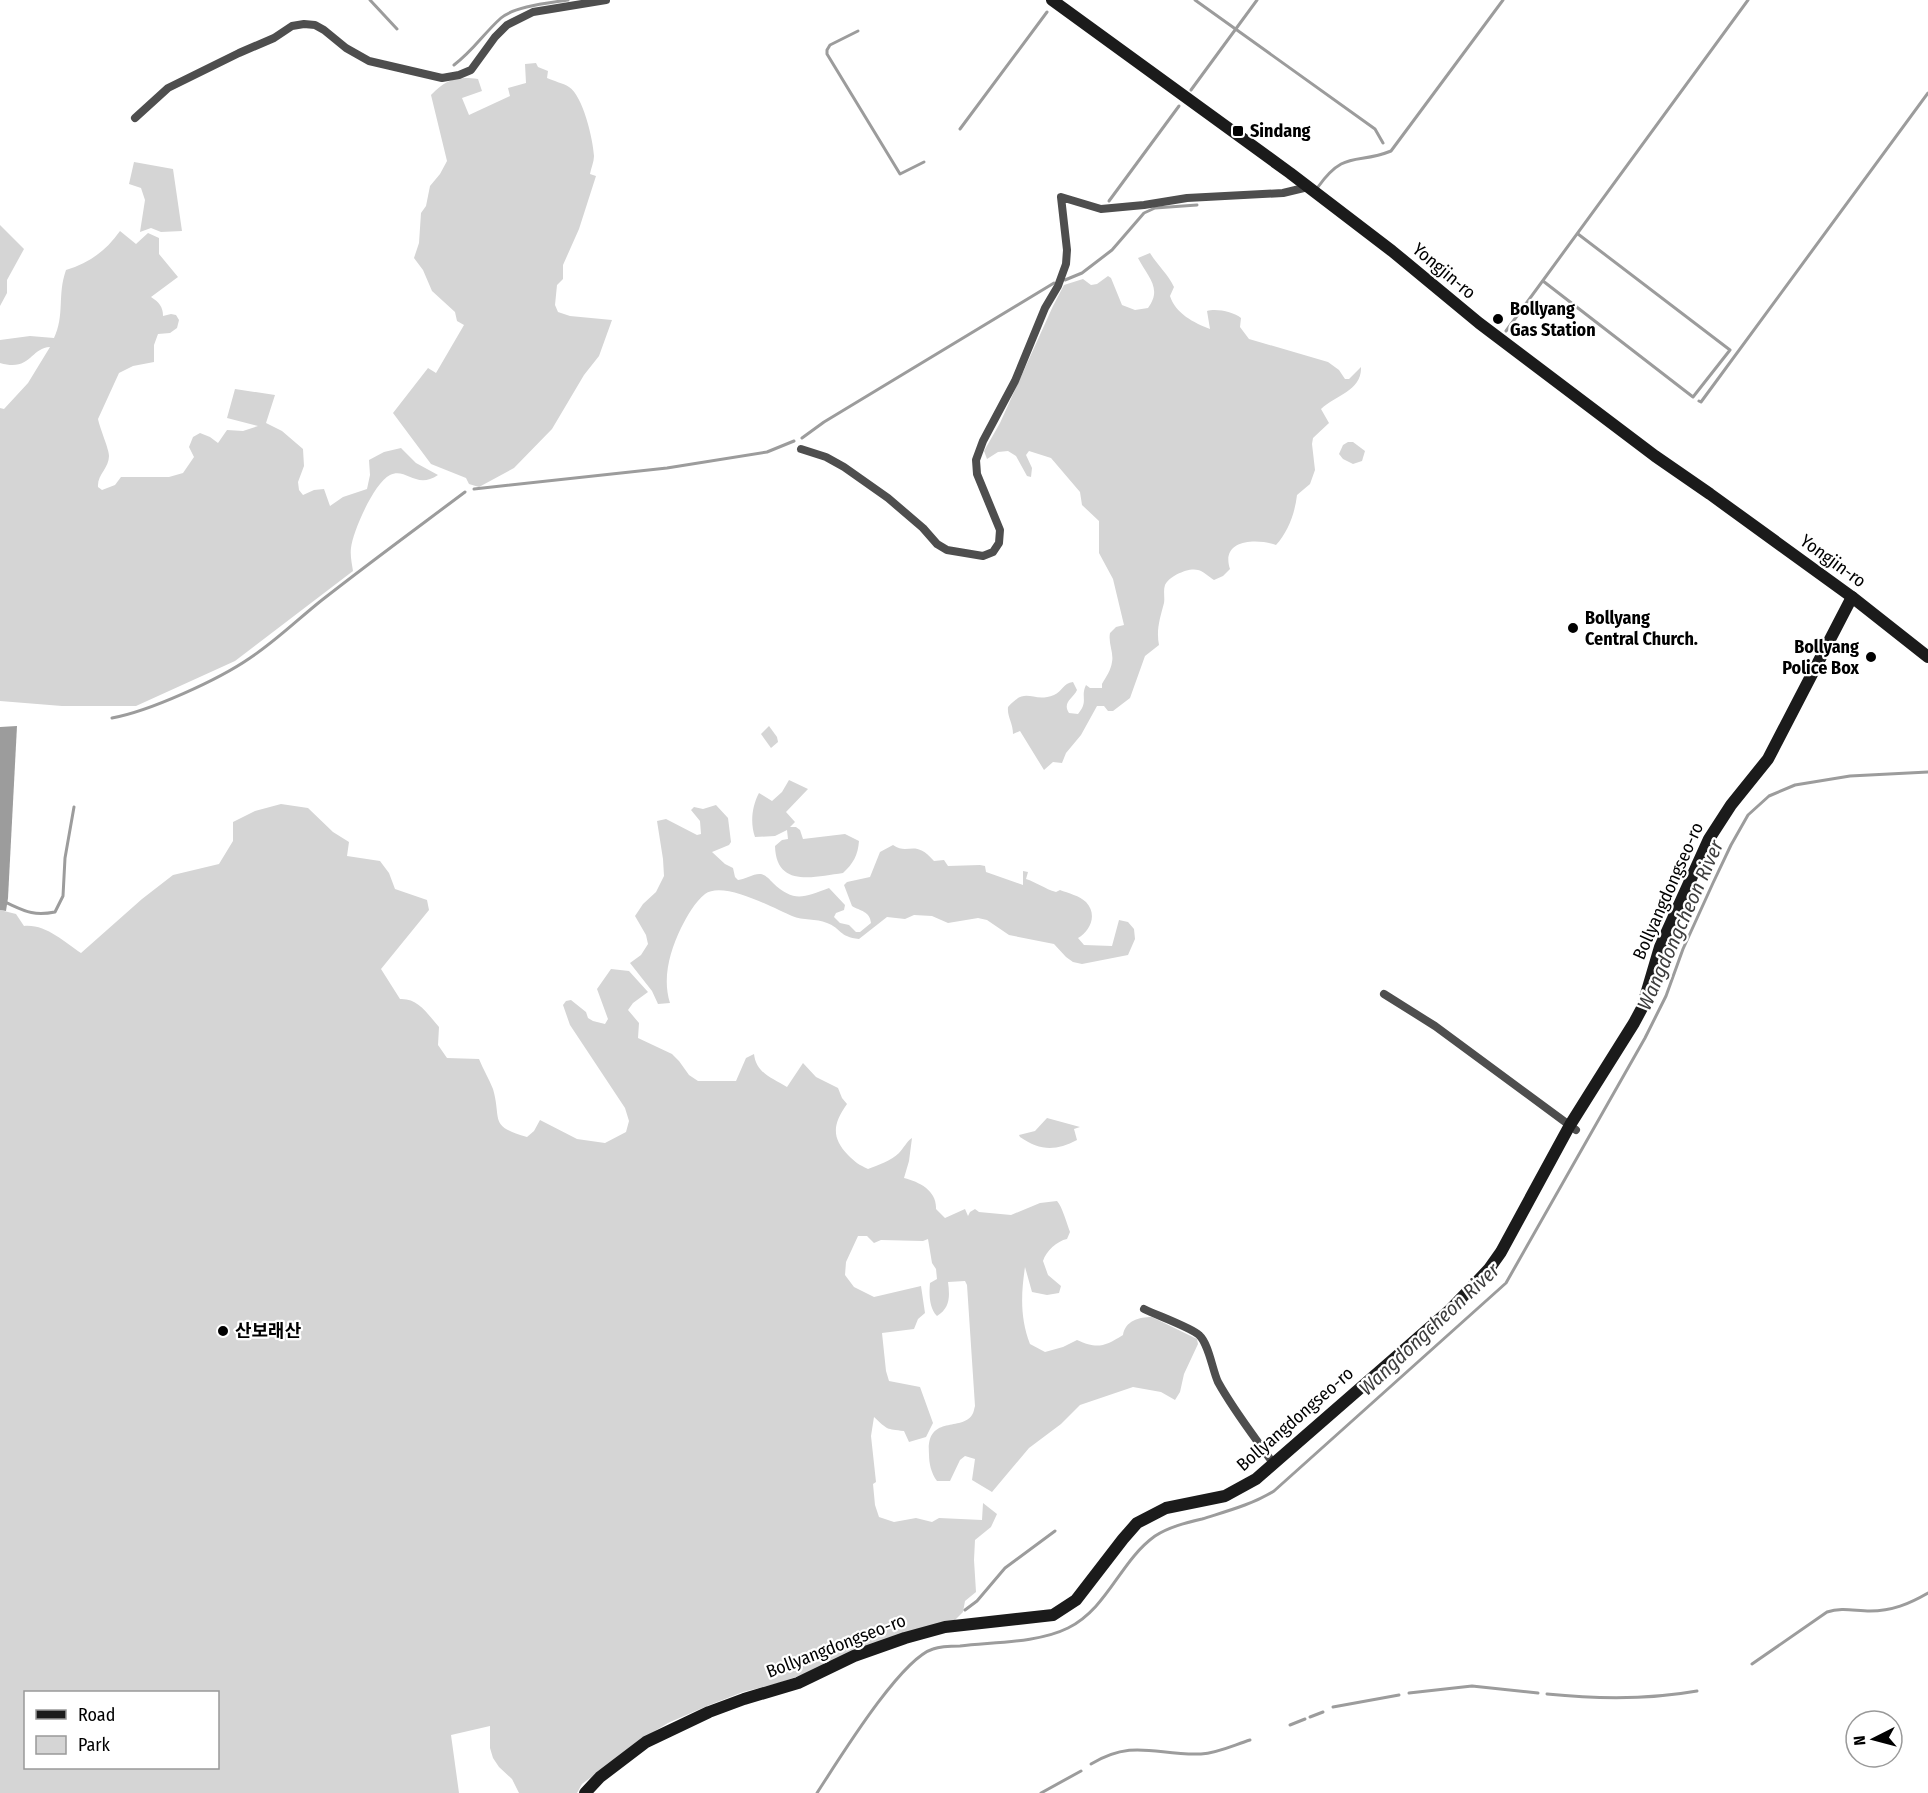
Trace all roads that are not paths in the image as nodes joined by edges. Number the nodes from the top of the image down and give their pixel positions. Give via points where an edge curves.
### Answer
1 (606, 0) edge
2 (1052, 0) edge
3 (135, 118) dead end
4 (1308, 187) junction
5 (801, 449) dead end
6 (1852, 597) junction
7 (1928, 657) edge
8 (1384, 994) dead end
9 (1573, 1127) junction
10 (1144, 1309) dead end
11 (1273, 1463) junction
12 (585, 1793) edge

1 - 3 street via 533,12 507,25 471,70 442,78 369,61 315,26 292,27 168,88
2 - 4 street, Yongjin-ro
4 - 5 street via 1283,193 1187,198 1101,209 1061,196 1066,264 976,460 977,474 1000,530 993,552 983,556 948,550 871,486 826,457
4 - 6 street, Yongjin-ro via 1479,324
6 - 7 street, Yongjin-ro
6 - 9 street, Bollyangdongseo-ro via 1768,759 1709,839 1660,947 1642,1008
8 - 9 street via 1435,1026
9 - 11 street, Bollyangdongseo-ro via 1489,1269 1451,1309
10 - 11 street via 1199,1335 1208,1348 1218,1381
11 - 12 street, Bollyangdongseo-ro via 1256,1479 1225,1496 1166,1508 1137,1523 1076,1600 1053,1615 945,1627 854,1656 798,1683 718,1709 654,1738 600,1777

